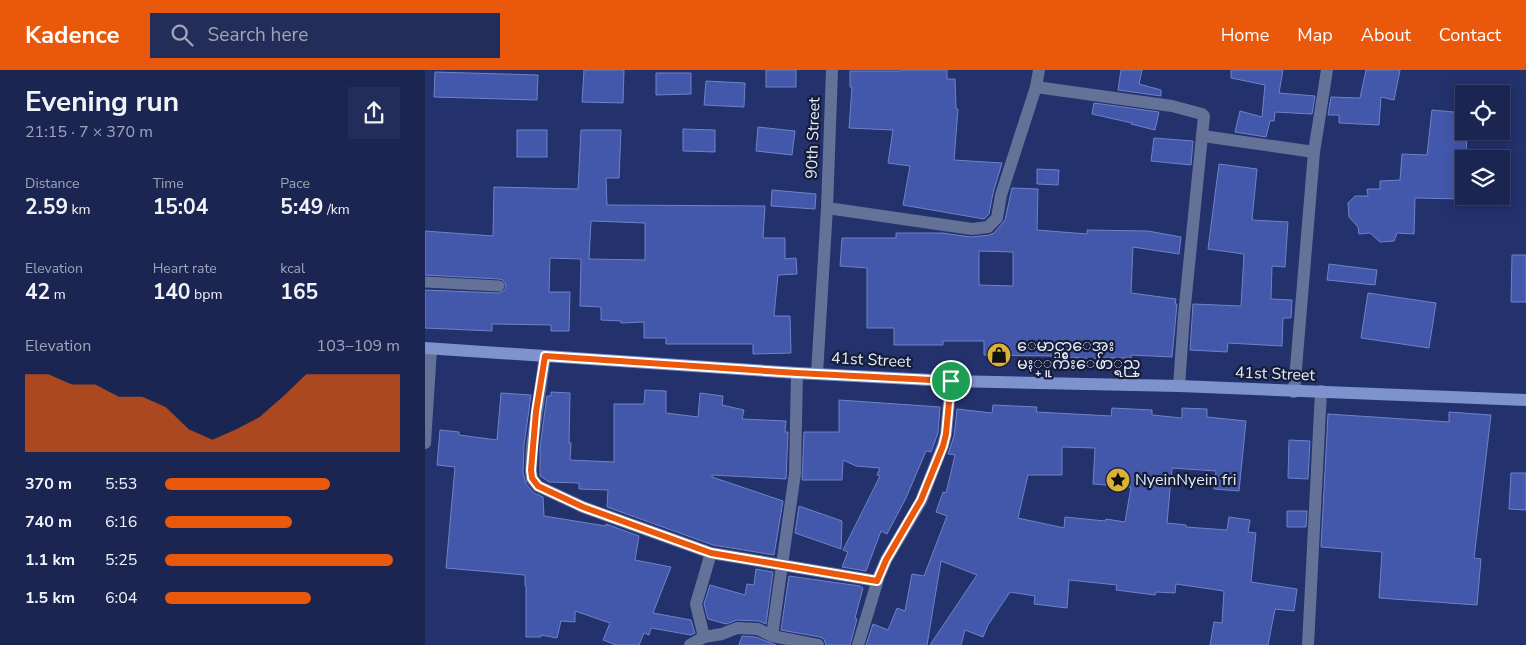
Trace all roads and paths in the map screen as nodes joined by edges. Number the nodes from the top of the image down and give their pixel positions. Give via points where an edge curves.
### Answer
1 (832, 70) edge
2 (1039, 70) edge
3 (1327, 70) edge
4 (1036, 87) junction
5 (1203, 136) junction
6 (1314, 152) junction
7 (827, 208) junction
8 (425, 282) edge
9 (499, 286) dead end
10 (428, 348) edge
11 (545, 356) junction
12 (797, 373) junction
13 (817, 373) junction
14 (951, 381) junction
15 (1179, 386) junction
16 (1321, 391) junction
17 (1294, 392) junction
18 (1526, 400) edge
19 (425, 443) edge
20 (711, 553) junction
21 (783, 564) junction
22 (877, 581) junction
23 (772, 636) junction
24 (704, 637) junction
25 (690, 645) edge
26 (818, 645) edge
27 (857, 645) edge
28 (1308, 645) edge

1 - 7 street, 90th Street
2 - 4 street
3 - 6 street
4 - 5 street via 1172,106 1202,114 1205,119
4 - 7 street via 1001,195 997,218 988,227 972,228
5 - 6 street
5 - 15 street
6 - 17 street
7 - 13 street, 90th Street
8 - 9 lane
10 - 11 main road, 41st Street
10 - 19 street
11 - 12 main road, 41st Street
11 - 20 street via 531,470 538,486 583,507
12 - 13 main road, 41st Street
12 - 21 street via 795,473
13 - 14 main road, 41st Street
14 - 15 main road, 41st Street
14 - 22 street via 943,446 921,500
15 - 17 main road, 41st Street
16 - 17 main road, 41st Street
16 - 18 main road, 41st Street
16 - 28 street
20 - 21 street
20 - 24 street via 696,604
21 - 22 street
21 - 23 street
22 - 27 street
23 - 24 street via 758,629 737,628
23 - 26 street
24 - 25 street

